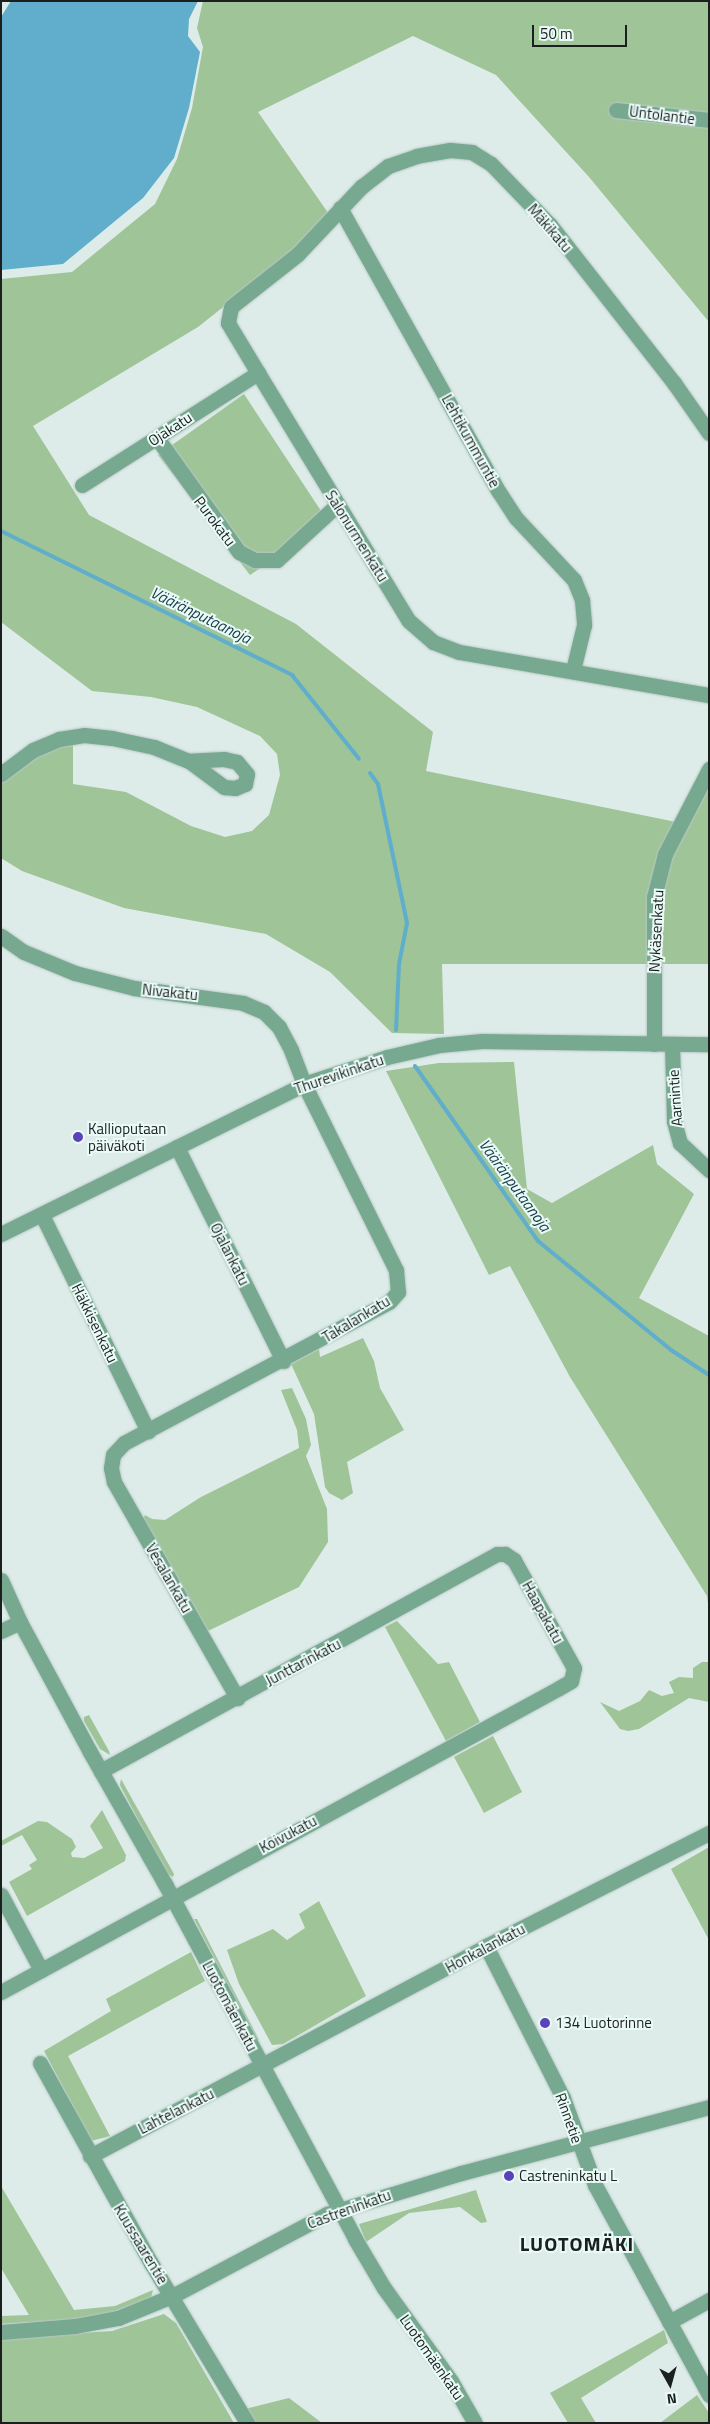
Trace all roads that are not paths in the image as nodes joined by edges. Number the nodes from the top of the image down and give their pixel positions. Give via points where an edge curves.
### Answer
1 (616, 110) dead end
2 (709, 120) edge
3 (340, 208) junction
4 (258, 373) junction
5 (709, 433) edge
6 (157, 438) junction
7 (82, 485) dead end
8 (337, 504) junction
9 (573, 670) junction
10 (709, 695) edge
11 (188, 761) dead end
12 (709, 769) edge
13 (1, 774) edge
14 (1, 936) edge
15 (654, 1044) junction
16 (672, 1044) junction
17 (709, 1044) edge
18 (304, 1084) junction
19 (176, 1147) junction
20 (709, 1170) edge
21 (42, 1214) junction
22 (1, 1234) edge
23 (284, 1361) junction
24 (148, 1431) junction
25 (113, 1455) joint
26 (505, 1554) joint
27 (1, 1580) edge
28 (20, 1622) junction
29 (1, 1631) edge
30 (574, 1675) joint
31 (237, 1698) junction
32 (100, 1771) junction
33 (709, 1833) edge
34 (1, 1895) edge
35 (172, 1897) junction
36 (486, 1946) junction
37 (41, 1970) junction
38 (1, 1992) edge
39 (40, 2063) dead end
40 (262, 2066) junction
41 (709, 2107) edge
42 (578, 2142) junction
43 (90, 2156) junction
44 (340, 2210) junction
45 (172, 2296) junction
46 (709, 2300) edge
47 (669, 2322) junction
48 (1, 2332) edge
49 (709, 2395) edge
50 (247, 2423) edge
51 (475, 2423) edge

1 - 2 street, Untolantie
3 - 4 street, Salonurmenkatu via 298,254 231,306 228,323
3 - 5 street, Mäkikatu via 388,166 450,150 472,152 491,164 550,225 674,383
3 - 9 street, Lehtikummuntie via 499,492 516,518 574,580 582,600 584,625
4 - 6 street, Ojakatu
4 - 8 street, Salonurmenkatu
6 - 7 street, Ojakatu
6 - 8 street, Purokatu via 239,552 255,560 277,560
8 - 9 street, Salonurmenkatu via 409,621 433,642 460,652
9 - 10 street, Salonurmenkatu
11 - 13 street via 154,747 84,735 59,738 33,750
12 - 15 street, Nykäsenkatu via 665,854 654,898
14 - 18 street, Nivakatu via 24,952 75,973 134,988 243,1003 264,1012 279,1027
15 - 16 street, Thurevikinkatu
15 - 18 street, Thurevikinkatu via 482,1041 439,1045 348,1067
16 - 17 street, Thurevikinkatu
16 - 20 street, Aarnintie via 674,1121 680,1143
18 - 19 street, Thurevikinkatu
18 - 23 street, Takalankatu via 396,1270 399,1283 398,1292 389,1302
19 - 21 street, Thurevikinkatu
19 - 23 street, Ojalankatu
21 - 22 street, Thurevikinkatu
21 - 24 street, Häkkisenkatu
23 - 24 street, Takalankatu
24 - 25 street, Takalankatu via 124,1443
25 - 31 street, Vesalankatu via 114,1482
26 - 30 street, Haapakatu via 514,1560 574,1668
26 - 31 street, Junttarinkatu via 490,1558
27 - 28 street, Luotomäenkatu
28 - 29 street
28 - 32 street, Luotomäenkatu
30 - 35 street, Koivukatu via 559,1688
31 - 32 street, Junttarinkatu
32 - 35 street, Luotomäenkatu
33 - 36 street, Honkalankatu
34 - 37 street
35 - 37 street, Koivukatu
35 - 40 street, Luotomäenkatu
36 - 40 street, Honkalankatu
36 - 42 street, Rinnetie via 563,2098
37 - 38 street, Koivukatu
39 - 43 street, Kuussaarentie
40 - 43 street, Lahtelankatu
40 - 44 street, Luotomäenkatu
41 - 42 street, Castreninkatu
42 - 44 street, Castreninkatu
42 - 47 street, Rinnetie via 595,2186
43 - 45 street, Kuussaarentie
44 - 45 street, Castreninkatu via 282,2236
44 - 51 street, Luotomäenkatu via 374,2273 451,2381
45 - 48 street, Castreninkatu via 97,2323
45 - 50 street, Kuussaarentie
46 - 47 street
47 - 49 street, Rinnetie

